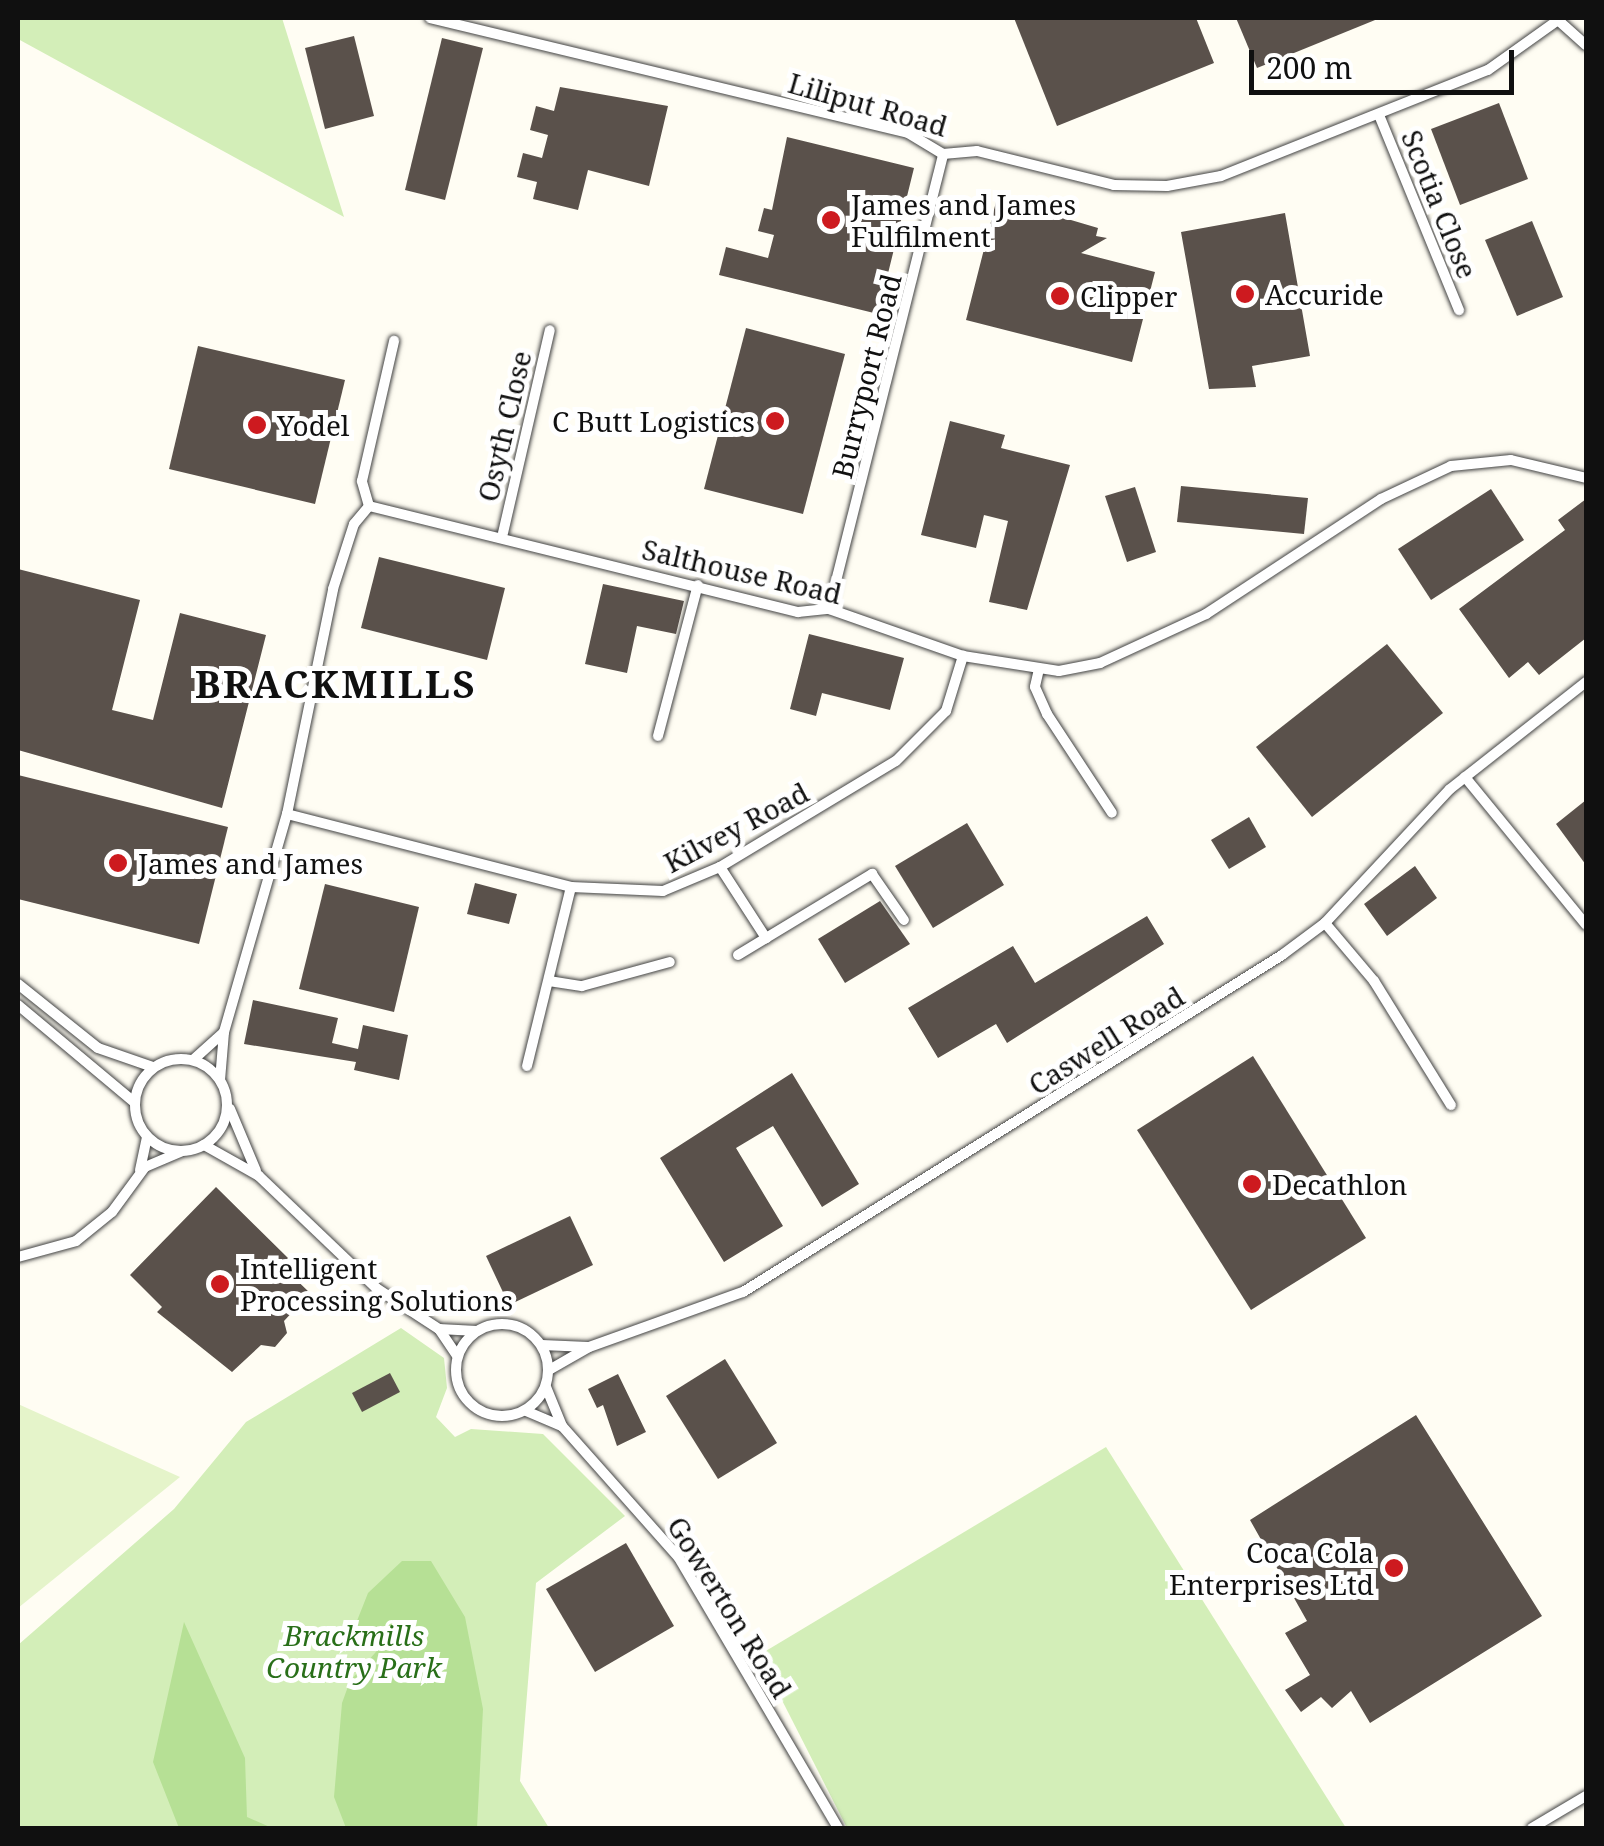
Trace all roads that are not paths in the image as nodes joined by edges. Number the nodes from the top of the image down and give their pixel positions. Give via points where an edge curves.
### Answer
1 (430, 18) edge
2 (1560, 19) edge
3 (1586, 44) edge
4 (1379, 115) junction
5 (943, 154) junction
6 (1459, 310) dead end
7 (550, 330) dead end
8 (394, 341) dead end
9 (1586, 478) edge
10 (369, 506) junction
11 (502, 533) junction
12 (698, 585) junction
13 (828, 609) junction
14 (963, 656) junction
15 (1039, 669) junction
16 (1586, 682) edge
17 (658, 736) dead end
18 (1465, 776) junction
19 (1112, 813) dead end
20 (287, 814) junction
21 (720, 867) junction
22 (571, 887) junction
23 (904, 920) dead end
24 (1325, 923) junction
25 (1586, 925) edge
26 (766, 938) junction
27 (738, 955) dead end
28 (670, 962) dead end
29 (549, 981) junction
30 (18, 984) edge
31 (18, 1004) edge
32 (224, 1032) junction
33 (193, 1060) junction
34 (526, 1066) dead end
35 (153, 1067) junction
36 (220, 1080) junction
37 (227, 1099) junction
38 (134, 1102) junction
39 (1451, 1105) dead end
40 (147, 1137) junction
41 (204, 1145) junction
42 (182, 1151) junction
43 (259, 1176) junction
44 (134, 1181) junction
45 (18, 1256) edge
46 (440, 1329) junction
47 (476, 1331) junction
48 (542, 1346) junction
49 (589, 1347) junction
50 (457, 1356) junction
51 (549, 1370) junction
52 (546, 1387) junction
53 (526, 1411) junction
54 (562, 1426) junction
55 (1586, 1796) edge
56 (838, 1828) edge
57 (1532, 1828) edge

1 - 5 street, Liliput Road via 908,134
2 - 3 street
2 - 4 street, Liliput Road via 1516,56
4 - 5 street, Liliput Road via 1222,176 1168,186 1114,185 978,150
4 - 6 street, Scotia Close
5 - 13 street, Burryport Road
7 - 11 street, Osyth Close
8 - 10 street via 362,481
9 - 15 street, Salthouse Road via 1511,460 1451,466 1381,499 1199,618 1100,662
10 - 11 street, Salthouse Road
10 - 20 street via 354,524 333,590
11 - 12 street, Salthouse Road
12 - 13 street, Salthouse Road via 798,612
12 - 17 street
13 - 14 street, Salthouse Road
14 - 15 street, Salthouse Road
14 - 21 street, Kilvey Road via 946,710 903,755
15 - 19 street via 1036,687 1047,714
16 - 18 street, Caswell Road
18 - 24 street, Caswell Road
18 - 25 street
20 - 22 street, Kilvey Road
20 - 32 street
21 - 22 street, Kilvey Road via 643,894
21 - 26 street
22 - 29 street
23 - 26 street via 872,874
24 - 39 street via 1374,980
24 - 49 street, Caswell Road via 743,1292
26 - 27 street
28 - 29 street via 582,986
29 - 34 street
30 - 35 street via 98,1048
31 - 38 street
32 - 33 street
32 - 36 street
33 - 35 street
33 - 36 street
35 - 38 street
36 - 37 street
37 - 41 street via 222,1125
37 - 43 street
38 - 40 street
40 - 42 street
40 - 44 street
41 - 42 street
41 - 43 street
42 - 44 street
43 - 46 street via 376,1288
44 - 45 street via 112,1212 76,1241
46 - 47 street
46 - 50 street
47 - 48 street via 505,1324
47 - 50 street
48 - 49 street, Caswell Road
48 - 51 street
49 - 51 street, Caswell Road
50 - 53 street via 458,1385 471,1406 495,1417
51 - 52 street
52 - 53 street
52 - 54 street, Gowerton Road
53 - 54 street, Gowerton Road
54 - 56 street, Gowerton Road via 679,1558
55 - 57 street

